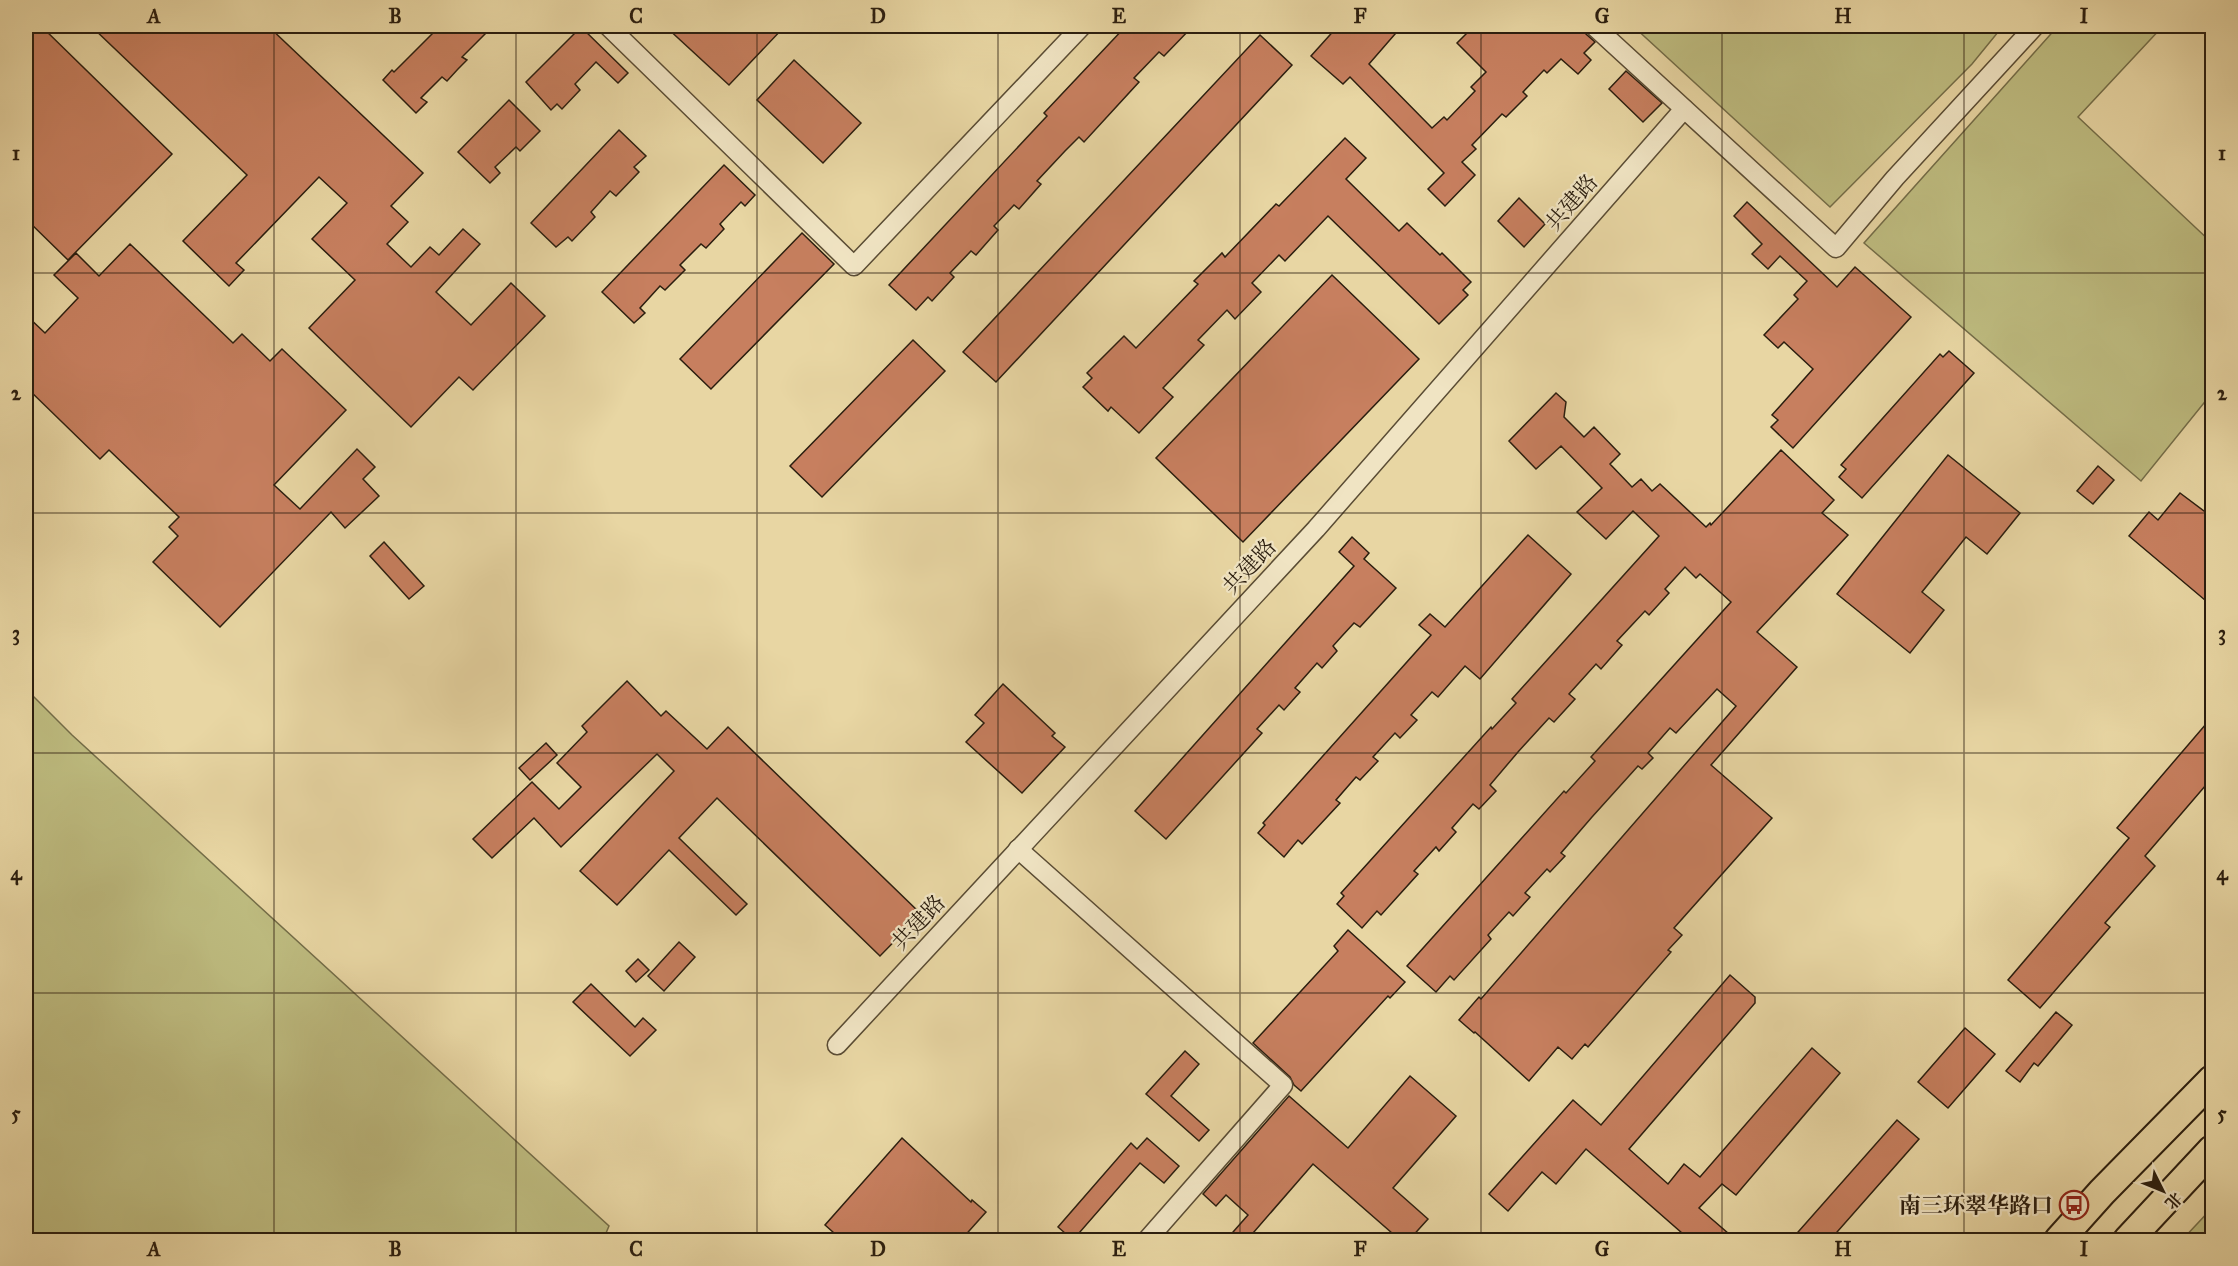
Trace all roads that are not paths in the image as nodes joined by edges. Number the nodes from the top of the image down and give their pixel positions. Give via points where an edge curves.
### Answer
1 (608, 26) edge
2 (1082, 26) edge
3 (1594, 26) edge
4 (2035, 26) edge
5 (1684, 109) junction
6 (1018, 849) junction
7 (837, 1045) dead end
8 (2212, 1080) edge
9 (2212, 1150) edge
10 (1147, 1240) edge
11 (2058, 1240) edge
12 (2128, 1240) edge

1 - 2 street via 854,266
3 - 5 street
4 - 5 street via 1836,248
5 - 6 street, 共建路 via 1316,529
6 - 7 street, 共建路
6 - 10 street via 1282,1085
8 - 11 highway
9 - 12 highway

